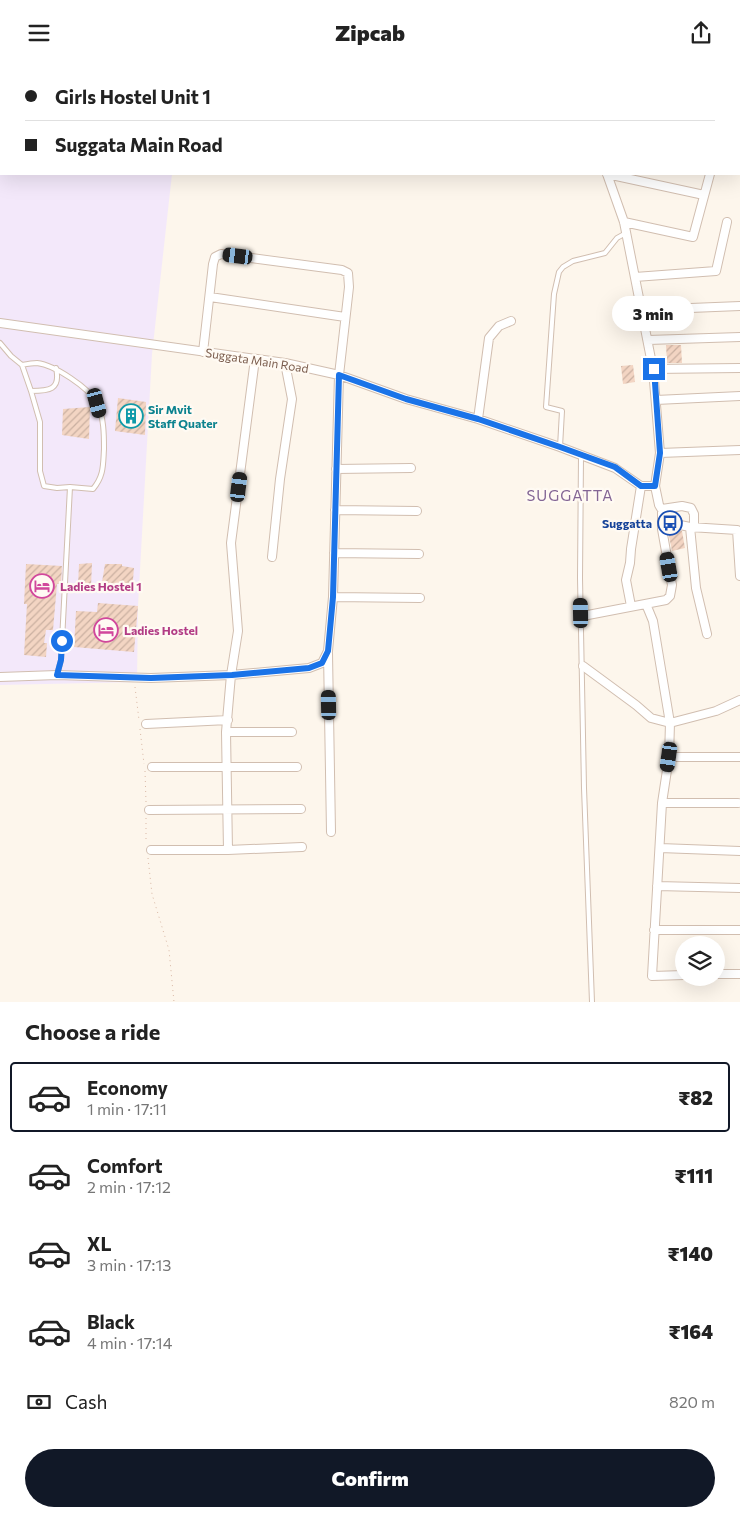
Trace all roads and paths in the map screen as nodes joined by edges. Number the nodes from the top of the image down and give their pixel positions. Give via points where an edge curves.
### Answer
1 (607, 175) edge
2 (612, 175) edge
3 (710, 175) edge
4 (704, 195) junction
5 (624, 222) junction
6 (727, 222) dead end
7 (626, 233) junction
8 (635, 277) junction
9 (210, 297) junction
10 (740, 306) edge
11 (641, 310) junction
12 (345, 317) junction
13 (511, 321) dead end
14 (0, 323) edge
15 (740, 337) edge
16 (648, 340) junction
17 (0, 343) edge
18 (203, 352) junction
19 (256, 359) junction
20 (285, 363) junction
21 (22, 365) junction
22 (740, 368) edge
23 (56, 369) junction
24 (654, 369) junction
25 (339, 375) junction
26 (31, 391) junction
27 (740, 396) edge
28 (656, 400) junction
29 (478, 419) junction
30 (560, 447) junction
31 (740, 450) edge
32 (660, 453) junction
33 (581, 456) junction
34 (411, 468) dead end
35 (336, 469) junction
36 (641, 486) junction
37 (655, 486) junction
38 (70, 487) junction
39 (662, 509) junction
40 (335, 510) junction
41 (418, 511) dead end
42 (692, 528) junction
43 (739, 530) edge
44 (334, 553) junction
45 (419, 554) dead end
46 (272, 557) dead end
47 (740, 576) edge
48 (333, 597) junction
49 (420, 598) dead end
50 (646, 604) junction
51 (631, 607) junction
52 (588, 615) dead end
53 (707, 634) dead end
54 (328, 651) junction
55 (583, 666) junction
56 (57, 675) junction
57 (232, 675) junction
58 (0, 677) edge
59 (134, 677) junction
60 (740, 700) edge
61 (228, 720) junction
62 (670, 723) junction
63 (146, 724) dead end
64 (226, 732) junction
65 (292, 732) dead end
66 (669, 757) junction
67 (740, 757) edge
68 (152, 767) dead end
69 (228, 767) junction
70 (297, 767) dead end
71 (662, 803) junction
72 (738, 803) dead end
73 (302, 809) dead end
74 (228, 810) junction
75 (147, 812) junction
76 (331, 831) dead end
77 (302, 847) dead end
78 (660, 847) junction
79 (148, 850) junction
80 (228, 851) junction
81 (740, 851) edge
82 (657, 886) junction
83 (740, 888) edge
84 (740, 929) edge
85 (654, 930) junction
86 (725, 974) edge
87 (740, 974) edge
88 (675, 975) edge
89 (174, 1002) edge
90 (592, 1002) edge

1 - 5 street
2 - 4 street
3 - 4 street
4 - 5 street via 693,237
5 - 7 street
6 - 8 street via 716,271
7 - 8 street
7 - 30 lane via 604,253 573,261 559,272 554,294 546,407 562,411
8 - 11 street
9 - 12 street
9 - 12 street via 213,264 221,254 342,270 348,273 349,280
9 - 18 street
10 - 11 street
11 - 16 street
12 - 25 street
13 - 29 street via 499,326 489,338
14 - 18 street, Suggata Main Road
15 - 16 street
16 - 24 street
17 - 21 lane
18 - 19 street, Suggata Main Road
19 - 20 street, Suggata Main Road
19 - 57 street via 231,543 238,631
20 - 25 street, Suggata Main Road
20 - 46 street via 292,399
21 - 23 lane via 37,363
21 - 26 lane
22 - 24 street
23 - 26 lane via 56,385 47,391
23 - 38 lane via 80,385 97,403 104,428 100,481 93,489
24 - 28 street
25 - 29 street, Suggata Main Road via 406,399
25 - 35 street
26 - 38 lane via 40,422 40,471 44,486
27 - 28 street
28 - 32 street
29 - 30 street, Suggata Main Road
30 - 33 street, Suggata Main Road
31 - 32 street
32 - 37 street
33 - 36 street, Suggata Main Road via 615,467
33 - 55 lane
34 - 35 street
35 - 40 street
36 - 37 street
36 - 51 street via 626,580
37 - 39 street
38 - 56 lane via 61,660
39 - 42 street via 670,523
39 - 42 street via 691,508 694,514
39 - 50 street via 671,593 666,600
40 - 41 street
40 - 44 street
42 - 43 street
42 - 53 street via 696,588
43 - 47 street
44 - 45 street
44 - 48 street
48 - 49 street
48 - 54 street
50 - 51 street
50 - 62 street via 653,621
51 - 52 street
54 - 57 street via 322,663 309,668
54 - 76 street
55 - 62 street via 651,718
55 - 90 lane
56 - 58 street
56 - 59 street
57 - 59 street
57 - 61 street
59 - 75 path
60 - 62 street via 716,711
61 - 63 street
61 - 64 street
62 - 66 street
64 - 65 street
64 - 69 street
66 - 67 street
66 - 71 street
68 - 69 street
69 - 70 street
69 - 74 street
71 - 72 street
71 - 78 street
73 - 74 street
74 - 75 street
74 - 80 street
75 - 79 path
77 - 80 street
78 - 81 street
78 - 82 street
79 - 80 street
79 - 89 path via 152,894 169,950
82 - 83 street
82 - 85 street
84 - 85 street
85 - 88 street via 652,975
86 - 87 street

